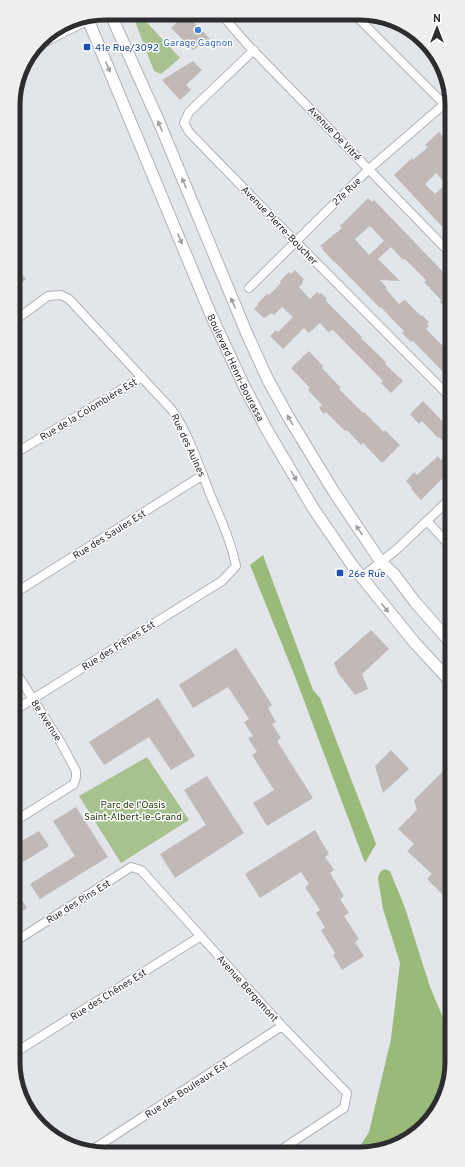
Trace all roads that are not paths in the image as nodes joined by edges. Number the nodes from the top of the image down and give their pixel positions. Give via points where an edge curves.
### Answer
1 (113, 20) edge
2 (226, 20) edge
3 (360, 20) edge
4 (92, 21) edge
5 (254, 50) junction
6 (445, 102) edge
7 (445, 106) edge
8 (369, 169) junction
9 (295, 242) junction
10 (445, 248) edge
11 (249, 288) dead end
12 (20, 317) edge
13 (142, 377) junction
14 (445, 392) edge
15 (20, 450) edge
16 (203, 475) junction
17 (445, 504) edge
18 (427, 522) junction
19 (445, 541) edge
20 (381, 562) junction
21 (362, 578) junction
22 (222, 581) joint
23 (20, 590) edge
24 (445, 636) edge
25 (445, 676) edge
26 (20, 679) edge
27 (32, 698) junction
28 (20, 706) edge
29 (20, 818) edge
30 (141, 870) joint
31 (201, 936) junction
32 (20, 938) edge
33 (282, 1026) junction
34 (20, 1049) edge
35 (97, 1147) edge
36 (285, 1147) edge

20 -> 1 main road via 330,485 268,380
2 - 5 street, Avenue De Vitré
3 - 6 street
4 -> 21 main road, Boulevard Henri-Bourassa via 208,307 244,386 312,508
5 - 8 street, Avenue De Vitré
5 - 9 street, Avenue Pierre-Boucher via 189,112 184,123 189,132
7 - 8 street, 27e Rue
8 - 9 street, 27e Rue
8 - 10 street, Avenue De Vitré
9 - 11 street, 27e Rue
9 - 14 street, Avenue Pierre-Boucher
12 - 13 street, Rue des Aulnes via 48,296 61,295 69,299
13 - 15 street, Rue de la Colombière Est
13 - 16 street, Rue des Aulnes via 179,419
16 - 22 street, Rue des Aulnes via 233,551 236,566
16 - 23 street, Rue des Saules Est
17 - 18 street
18 - 19 street
18 - 20 street
20 - 21 street
20 - 24 main road via 394,574
21 -> 25 main road, Boulevard Henri-Bourassa
22 - 27 street, Rue des Frênes Est
26 - 27 street, 8e Avenue
27 - 28 street, Rue des Frênes Est
27 - 29 street, 8e Avenue via 61,743 76,772 76,778 74,784
30 - 31 street, Avenue Bergemont
30 - 32 street, Rue des Pins Est via 131,867
31 - 33 street, Avenue Bergemont
31 - 34 street, Rue des Chênes Est
33 - 35 street, Rue des Bouleaux Est
33 - 36 street, Avenue Bergemont via 347,1093 344,1108

